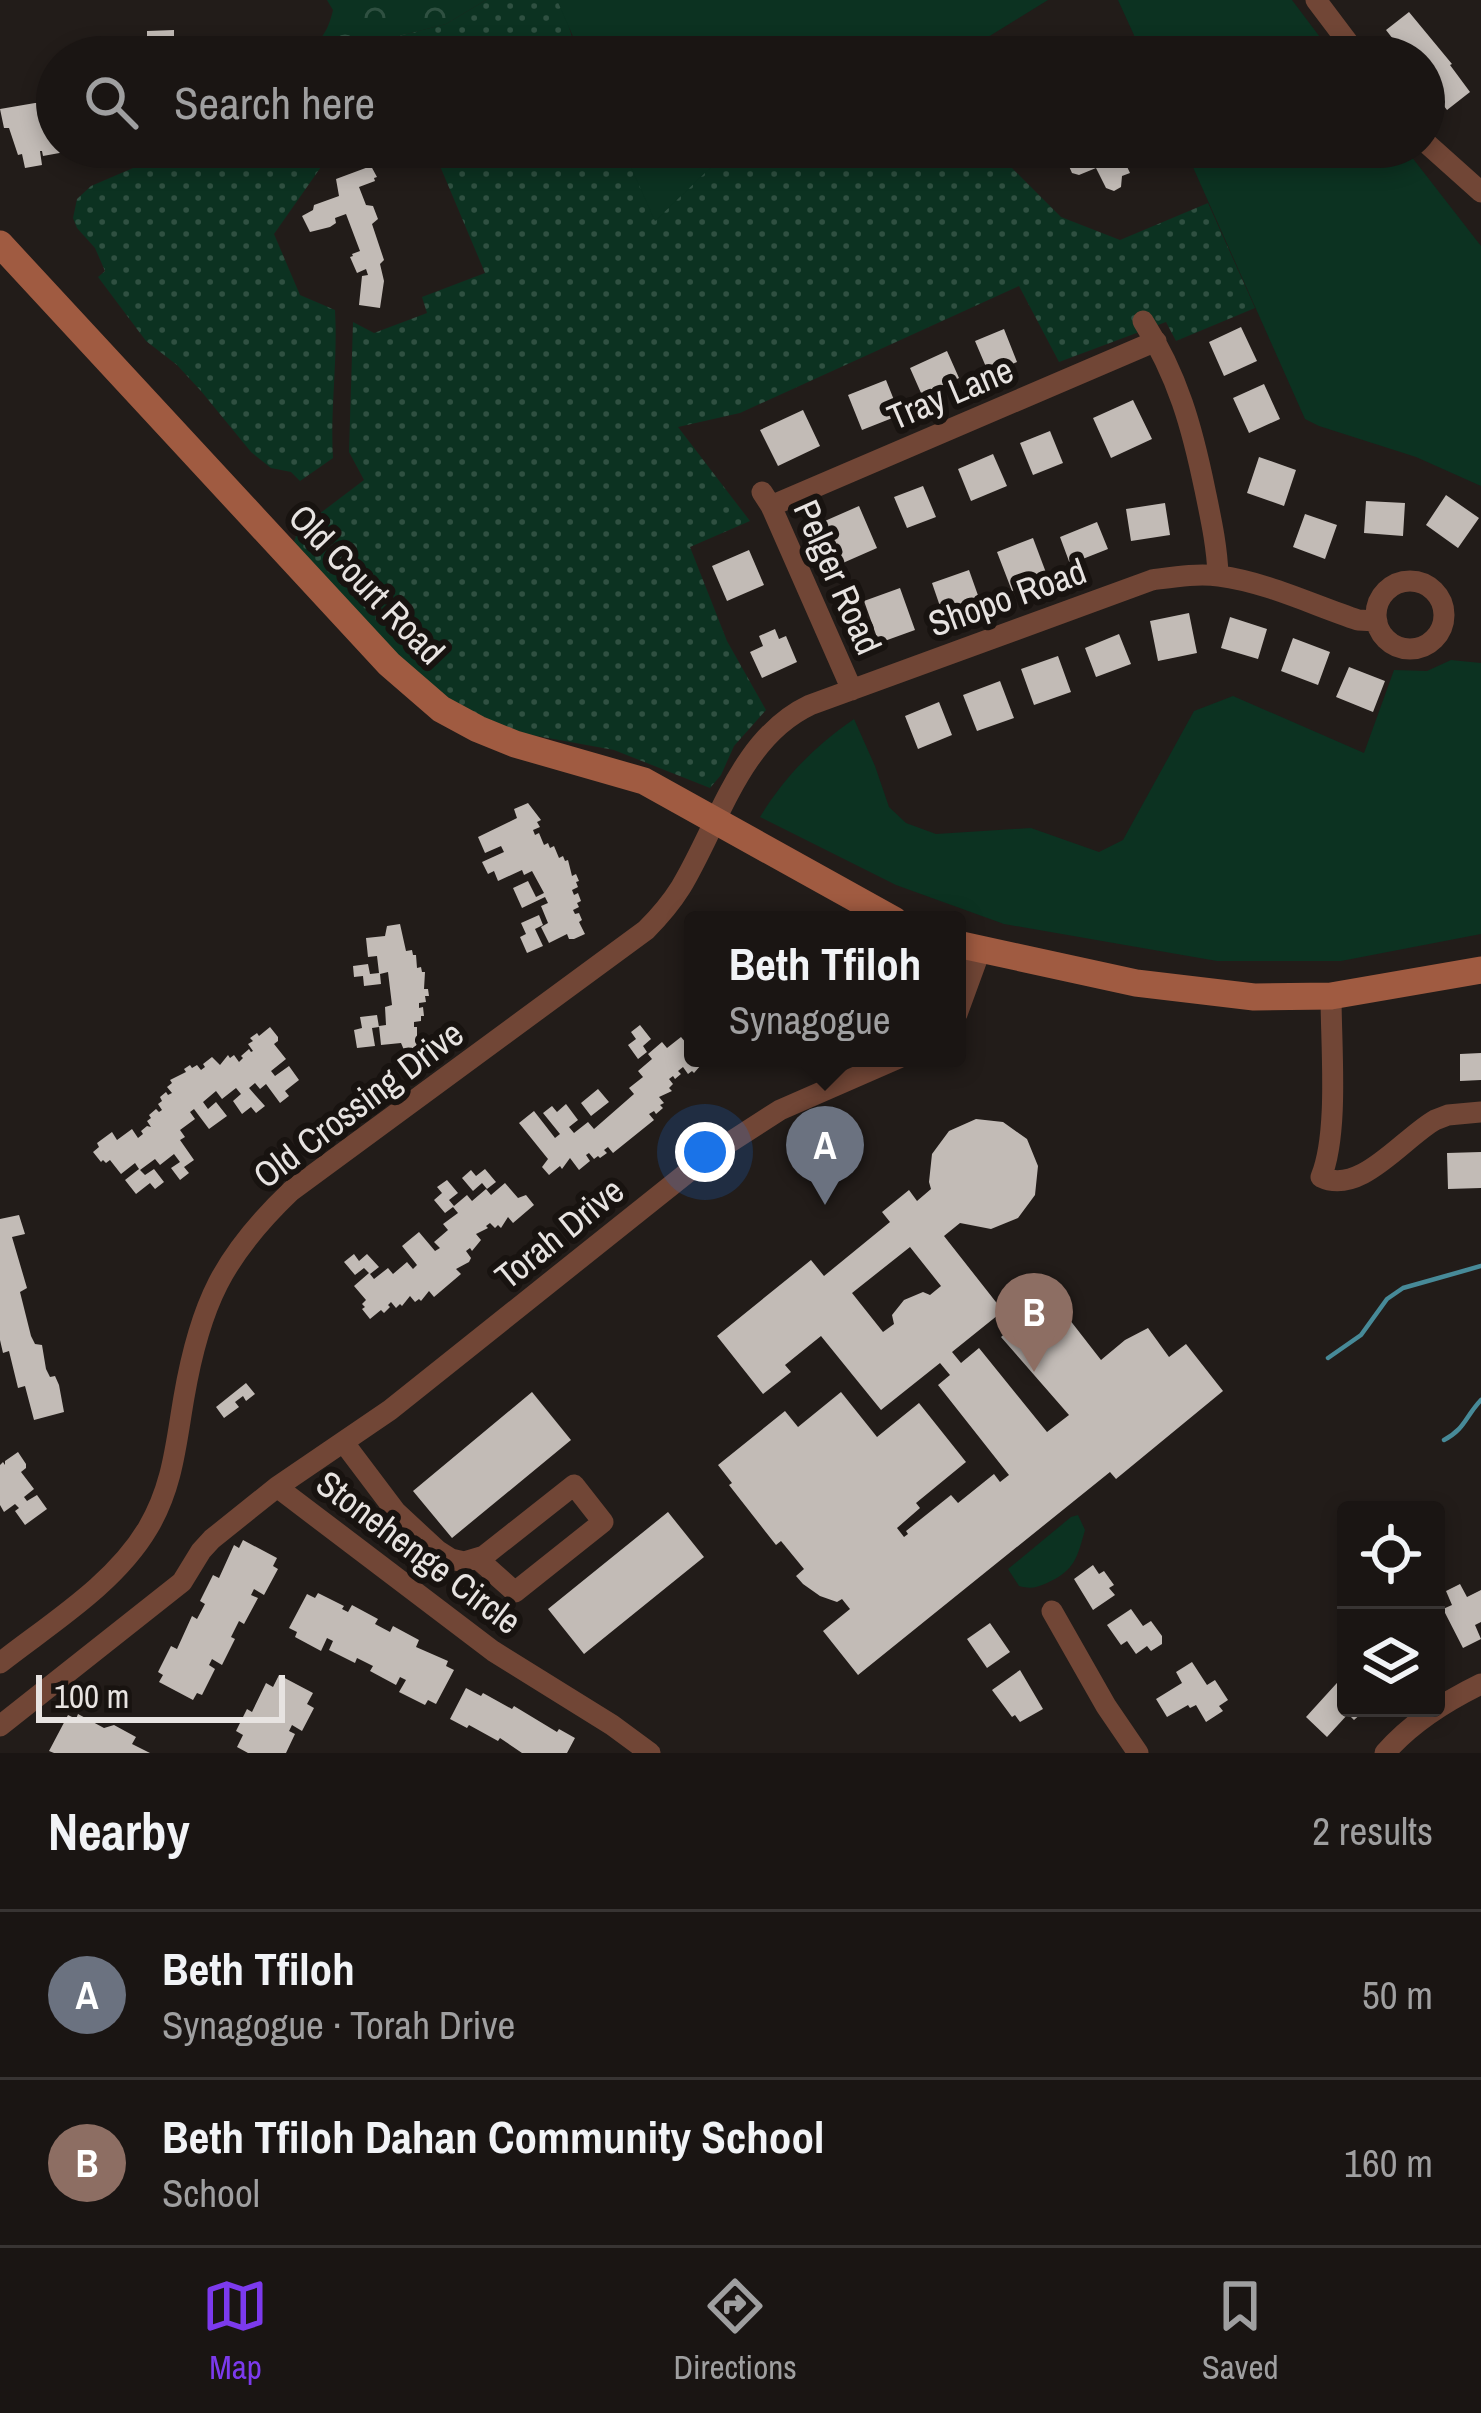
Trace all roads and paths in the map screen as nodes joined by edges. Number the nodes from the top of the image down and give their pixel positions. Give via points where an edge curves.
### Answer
1 (1316, 0) edge
2 (1343, 36) edge
3 (1445, 160) edge
4 (1481, 192) edge
5 (0, 244) edge
6 (1143, 321) dead end
7 (1156, 340) junction
8 (766, 499) joint
9 (1218, 575) junction
10 (1376, 621) dead end
11 (852, 690) junction
12 (716, 819) junction
13 (878, 911) edge
14 (969, 947) edge
15 (1481, 970) edge
16 (1331, 996) junction
17 (878, 1067) edge
18 (1481, 1112) edge
19 (344, 1443) junction
20 (277, 1486) junction
21 (478, 1559) junction
22 (1052, 1611) dead end
23 (0, 1663) edge
24 (1481, 1684) edge
25 (0, 1726) edge
26 (650, 1753) edge
27 (1138, 1753) edge
28 (1385, 1753) edge

1 - 2 street
3 - 4 street
5 - 12 main road, Old Court Road via 431,700 497,737 644,781
6 - 7 street
7 - 8 street, Tray Lane
7 - 9 street via 1193,433
8 - 11 street, Pelger Road
9 - 10 street, Shopo Road
9 - 11 street, Shopo Road via 1123,589
11 - 12 street, Shopo Road via 778,724
12 - 13 main road, Old Court Road
12 - 23 street, Old Crossing Drive via 682,886 646,930 291,1190 245,1238 201,1322 172,1471 149,1527 116,1570
14 - 16 main road via 1188,991
15 - 16 main road
16 - 18 street via 1331,1136 1322,1177 1353,1180 1435,1120
17 - 19 street, Torah Drive via 740,1134
19 - 20 street, Torah Drive
19 - 21 street via 437,1550
20 - 25 street, Stonehenge Circle via 212,1539 182,1582
20 - 26 street, Stonehenge Circle via 493,1651
21 - 21 street via 574,1485 603,1522 515,1592
22 - 27 street
24 - 28 street

